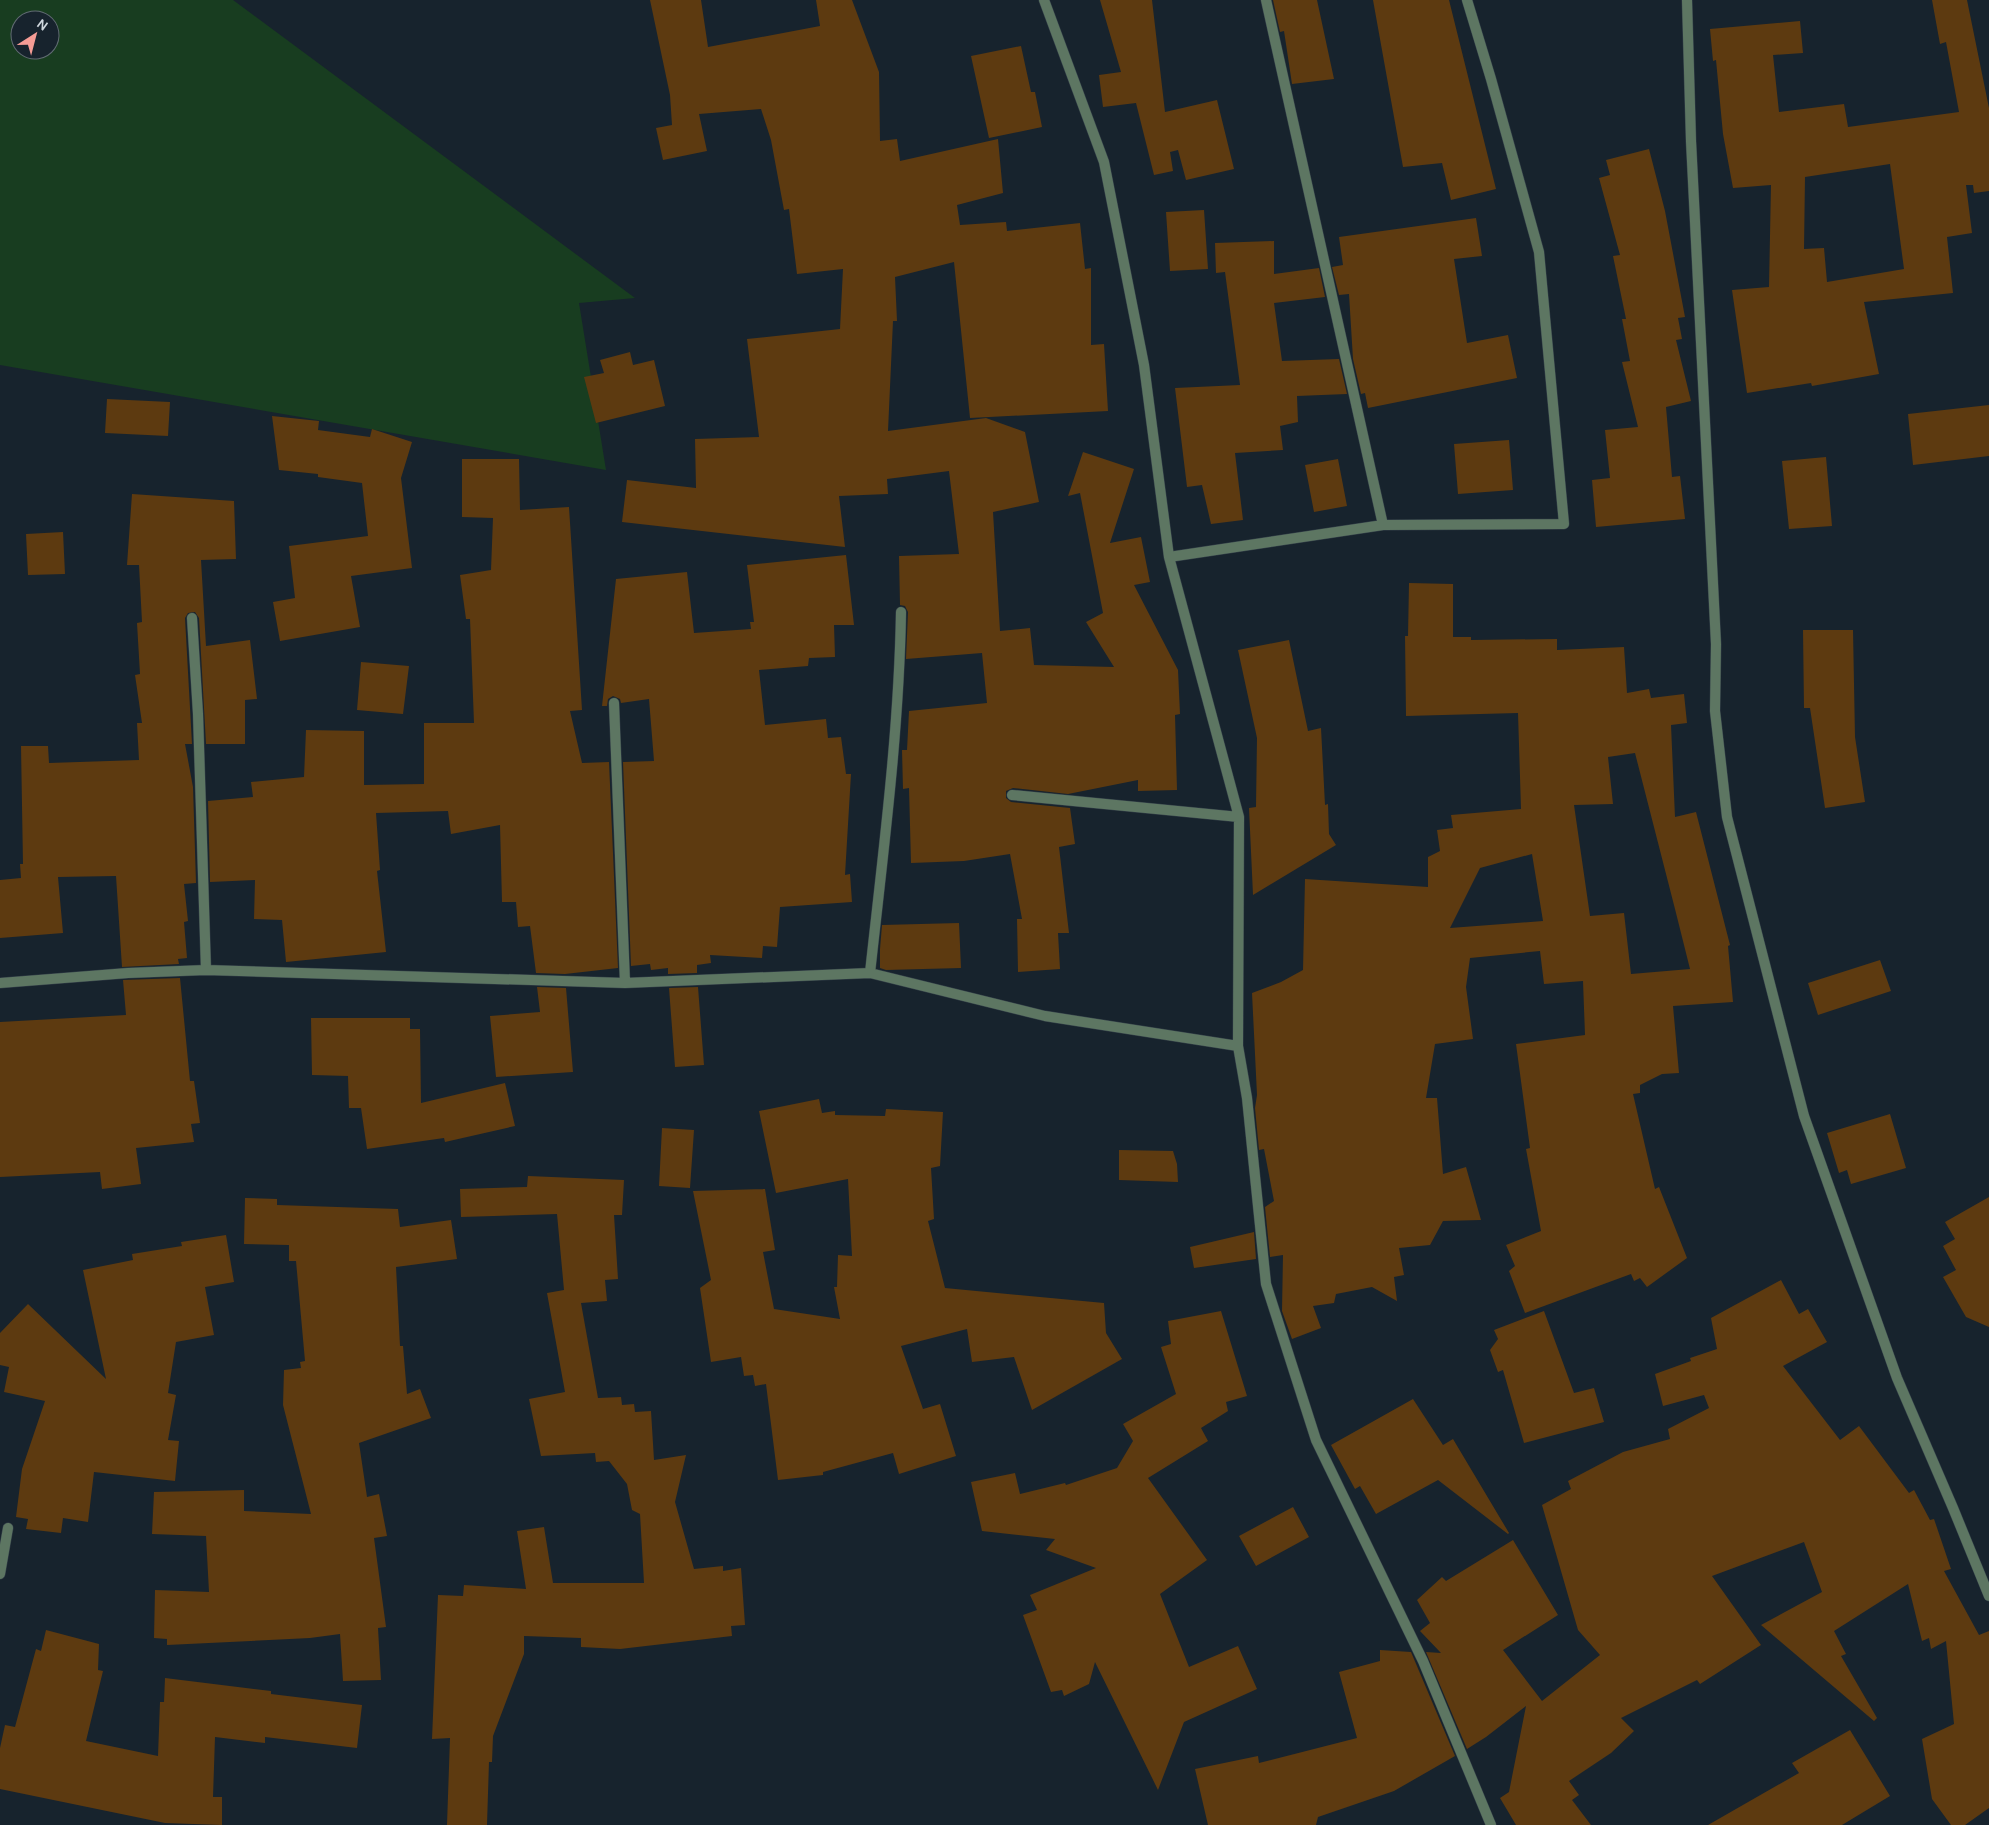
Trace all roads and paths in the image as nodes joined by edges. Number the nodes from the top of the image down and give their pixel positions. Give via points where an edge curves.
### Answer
1 (1044, 0) edge
2 (1266, 0) edge
3 (1468, 0) edge
4 (1687, 0) edge
5 (1384, 525) junction
6 (1169, 557) junction
7 (901, 612) dead end
8 (192, 618) dead end
9 (614, 703) dead end
10 (1012, 795) dead end
11 (1239, 817) junction
12 (206, 970) junction
13 (870, 973) junction
14 (0, 983) edge
15 (626, 984) junction
16 (1238, 1046) junction
17 (8, 1528) dead end
18 (0, 1574) edge
19 (1989, 1596) edge
20 (1491, 1825) edge

1 - 6 street via 1104,162 1144,365
2 - 5 street
3 - 5 street via 1538,252 1564,524
4 - 19 street via 1716,644 1715,712 1728,817 1804,1116 1897,1378
5 - 6 street
6 - 11 street
7 - 13 street via 900,681
8 - 12 street
9 - 15 street
10 - 11 street
11 - 16 street
12 - 14 street
12 - 15 street
13 - 15 street
13 - 16 street via 1045,1016
16 - 20 street via 1247,1098 1266,1284 1316,1440 1423,1661
17 - 18 street

